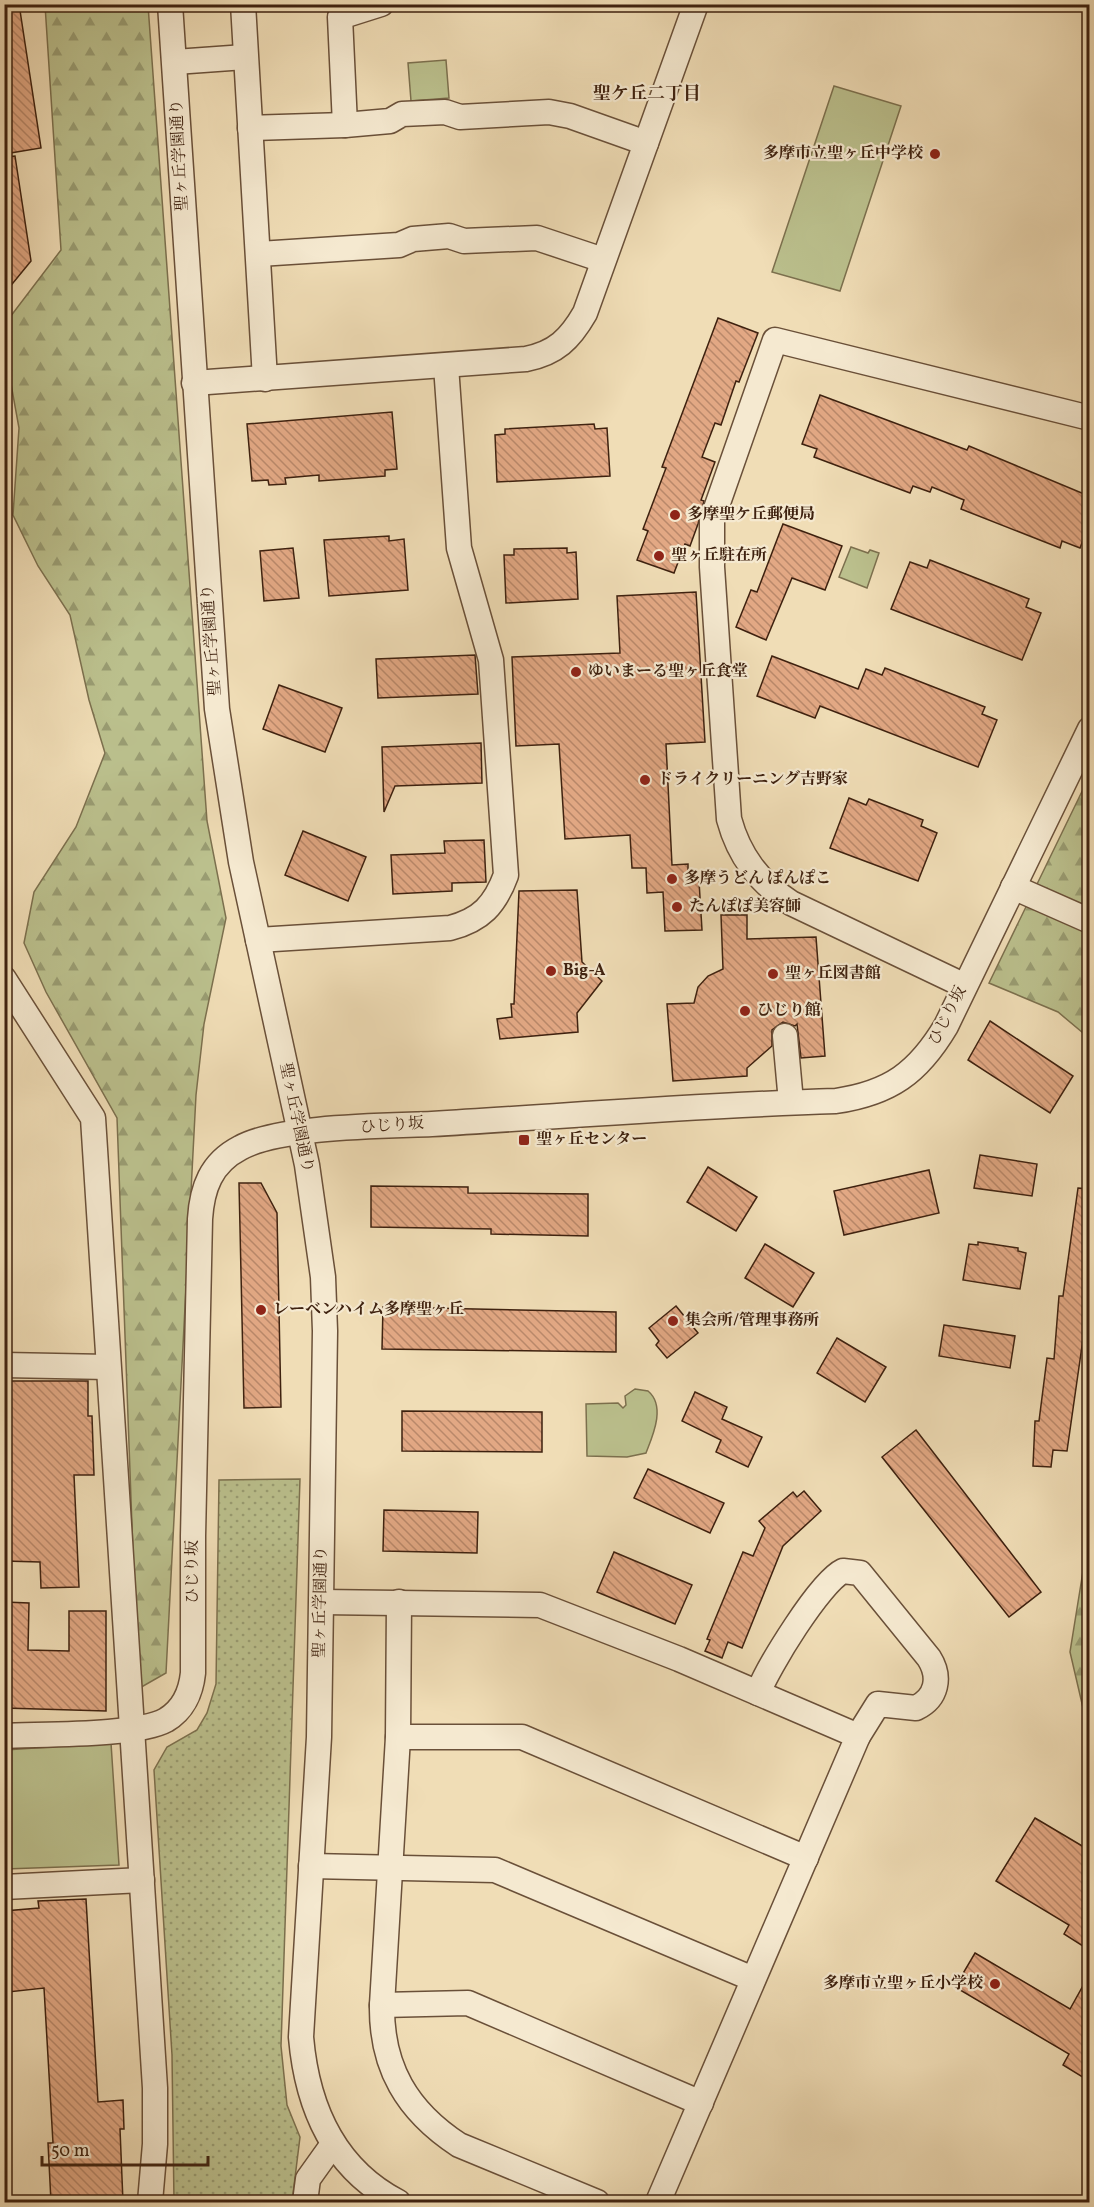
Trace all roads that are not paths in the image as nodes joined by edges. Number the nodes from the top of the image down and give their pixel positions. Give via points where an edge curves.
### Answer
1 (170, 4) edge
2 (243, 4) edge
3 (381, 4) edge
4 (696, 4) edge
5 (245, 57) junction
6 (175, 62) junction
7 (345, 125) junction
8 (250, 128) junction
9 (646, 143) junction
10 (259, 254) junction
11 (603, 260) junction
12 (446, 366) junction
13 (265, 379) junction
14 (194, 383) junction
15 (1089, 418) edge
16 (1089, 729) edge
17 (1012, 886) junction
18 (1089, 921) edge
19 (258, 940) junction
20 (4, 980) edge
21 (963, 985) junction
22 (785, 1036) dead end
23 (791, 1102) junction
24 (301, 1133) junction
25 (4, 1365) edge
26 (108, 1367) junction
27 (322, 1602) junction
28 (399, 1602) junction
29 (758, 1693) junction
30 (133, 1729) junction
31 (4, 1736) edge
32 (858, 1736) junction
33 (398, 1737) junction
34 (806, 1858) junction
35 (311, 1866) junction
36 (391, 1869) junction
37 (142, 1880) junction
38 (4, 1887) edge
39 (753, 1979) junction
40 (381, 2005) junction
41 (701, 2103) junction
42 (333, 2144) junction
43 (150, 2202) edge
44 (305, 2202) edge
45 (398, 2202) edge
46 (597, 2202) edge
47 (658, 2202) edge

1 - 6 street, 聖ヶ丘学園通り
2 - 5 street
3 - 7 street via 340,16
4 - 9 street
5 - 6 street
5 - 8 street
6 - 14 street, 聖ヶ丘学園通り
7 - 8 street
7 - 9 street via 445,111 460,117 549,112
8 - 10 street
9 - 11 street
10 - 11 street via 399,245 413,239 449,236 464,241 517,237 537,238
10 - 13 street
11 - 12 street via 585,314 570,337 556,349 526,359
12 - 13 street
12 - 19 street via 459,548 491,660 506,875 493,904 468,924
13 - 14 street
14 - 19 street, 聖ヶ丘学園通り via 217,709 241,862
15 - 21 street via 776,340 712,520 729,819 742,854 773,891 791,903
16 - 17 street, ひじり坂
17 - 18 street
17 - 21 street, ひじり坂
19 - 24 street, 聖ヶ丘学園通り
20 - 26 street via 93,1118
21 - 23 street, ひじり坂 via 935,1045 922,1063 896,1082 864,1097
22 - 23 street
23 - 24 street, ひじり坂
24 - 27 street, 聖ヶ丘学園通り via 325,1306
24 - 30 street, ひじり坂 via 276,1135 235,1151 218,1164 203,1192 192,1683 184,1702 167,1719
25 - 26 street
26 - 30 street
27 - 28 street
27 - 35 street, 聖ヶ丘学園通り
28 - 29 street via 540,1605
28 - 33 street
29 - 32 street
29 - 32 street via 765,1675 826,1584 843,1571 860,1573 929,1658 936,1669 936,1681 930,1699 916,1708 878,1704
30 - 31 street, ひじり坂
30 - 37 street
32 - 34 street
33 - 34 street via 522,1737
33 - 36 street
34 - 39 street
35 - 36 street
35 - 42 street, 聖ヶ丘学園通り via 301,2037 307,2085
36 - 39 street via 495,1870
36 - 40 street
37 - 38 street
37 - 43 street via 155,2088
39 - 41 street
40 - 41 street via 468,2003
40 - 46 street via 381,2026 390,2066 408,2100 441,2133 479,2154
41 - 47 street
42 - 44 street via 308,2179
42 - 45 street, 聖ヶ丘学園通り via 363,2179

